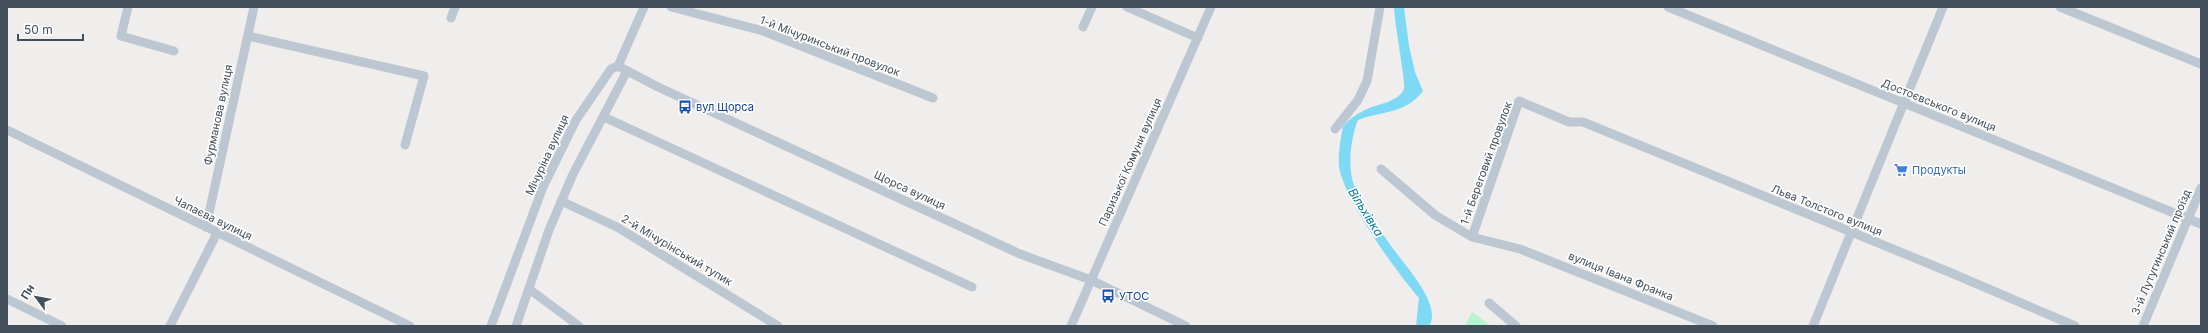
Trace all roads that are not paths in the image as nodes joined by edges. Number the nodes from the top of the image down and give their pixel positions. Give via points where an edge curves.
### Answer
1 (128, 7) edge
2 (254, 7) edge
3 (455, 7) edge
4 (644, 7) edge
5 (671, 7) edge
6 (1092, 7) edge
7 (1127, 7) edge
8 (1211, 7) edge
9 (1380, 7) edge
10 (1668, 7) edge
11 (1943, 7) edge
12 (2060, 7) edge
13 (451, 18) dead end
14 (1083, 27) dead end
15 (248, 36) junction
16 (1198, 38) junction
17 (174, 51) dead end
18 (2201, 64) edge
19 (618, 66) junction
20 (627, 71) junction
21 (932, 98) dead end
22 (1902, 104) junction
23 (604, 117) junction
24 (1569, 122) joint
25 (1335, 128) dead end
26 (7, 130) edge
27 (405, 145) dead end
28 (1382, 169) dead end
29 (2201, 188) edge
30 (561, 200) junction
31 (2188, 219) junction
32 (2201, 224) edge
33 (206, 227) junction
34 (217, 232) junction
35 (1852, 233) junction
36 (1472, 237) junction
37 (1520, 249) joint
38 (1091, 280) junction
39 (972, 287) dead end
40 (529, 289) junction
41 (7, 299) edge
42 (1489, 303) dead end
43 (62, 326) edge
44 (170, 326) edge
45 (410, 326) edge
46 (491, 326) edge
47 (516, 326) edge
48 (578, 326) edge
49 (778, 326) edge
50 (1070, 326) edge
51 (1186, 326) edge
52 (1516, 326) edge
53 (1714, 326) edge
54 (1813, 326) edge
55 (2075, 326) edge
56 (2143, 326) edge

1 - 17 street via 121,36
2 - 15 street, Фурманова вулиця
3 - 13 street
4 - 19 street, Мічуріна вулиця
5 - 21 street, 1-й Мічуринський провулок via 763,32
6 - 14 street
7 - 16 street
8 - 16 street, Паризької Комуни вулиця
9 - 25 street via 1367,81 1358,100
10 - 22 street, Достоєвського вулиця
11 - 22 street
12 - 18 street
15 - 27 street via 424,76
15 - 33 street, Фурманова вулиця
16 - 38 street, Паризької Комуни вулиця
19 - 20 street, Щорса вулиця
19 - 46 street, Мічуріна вулиця via 611,69 576,120 543,187
20 - 23 street
20 - 38 street, Щорса вулиця via 1020,254
22 - 31 street, Достоєвського вулиця
22 - 35 street
23 - 30 street
23 - 39 street
24 - 35 street, Льва Толстого вулиця via 1583,122
24 - 36 street, 1-й Береговий провулок via 1519,101
26 - 33 street, Чапаєва вулиця
28 - 36 street, 1-й Береговий провулок via 1435,215
29 - 31 street, 3-й Лутугинський проїзд
30 - 40 street
30 - 49 street, 2-й Мічурінський тупик via 617,227
31 - 32 street, Достоєвського вулиця
31 - 56 street, 3-й Лутугинський проїзд
33 - 34 street, Чапаєва вулиця
34 - 44 street
34 - 45 street, Чапаєва вулиця
35 - 54 street
35 - 55 street, Льва Толстого вулиця
36 - 37 street, 1-й Береговий провулок
37 - 53 street, вулиця Івана Франка
38 - 50 street, Паризької Комуни вулиця
38 - 51 street, Щорса вулиця
40 - 47 street
40 - 48 street
41 - 43 street
42 - 52 street

